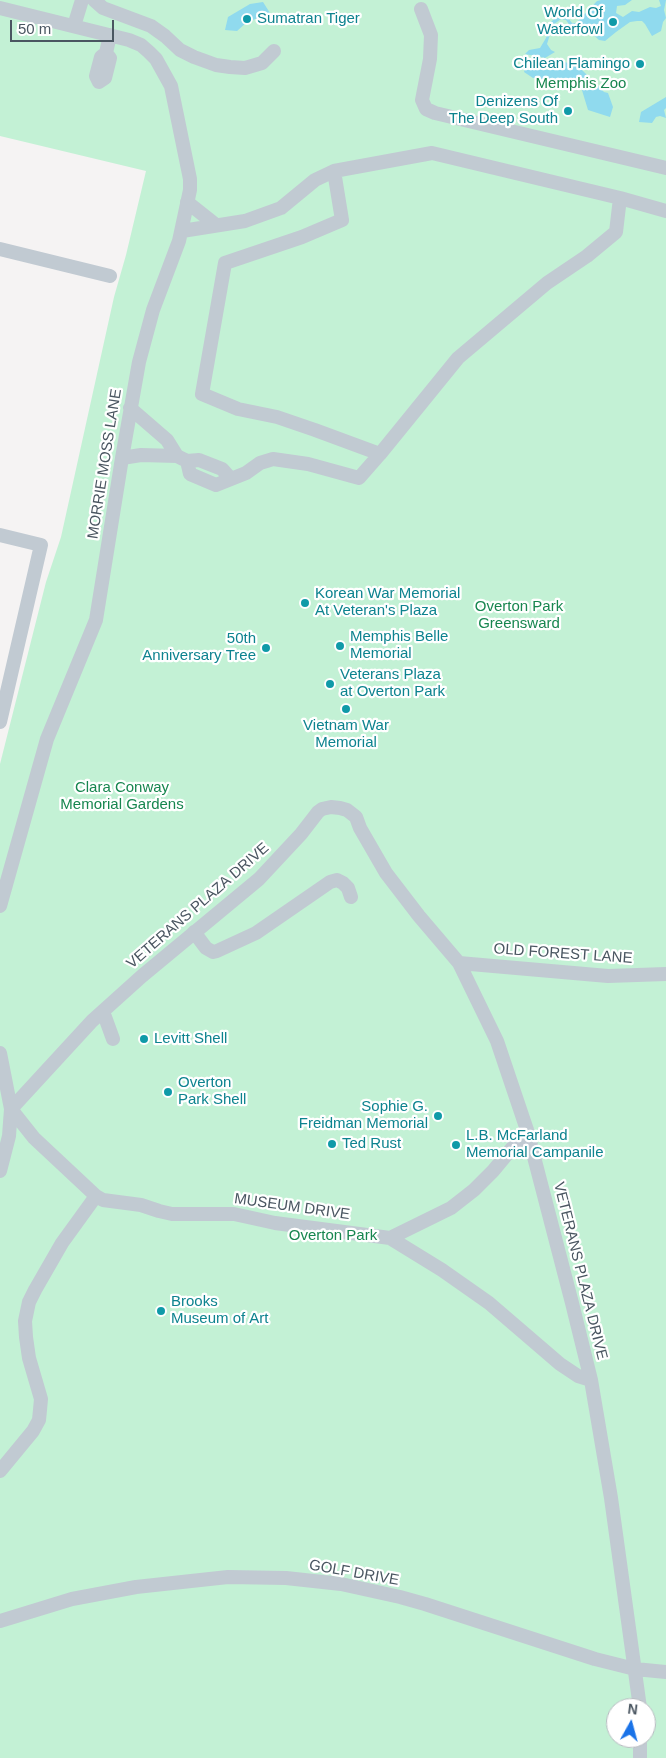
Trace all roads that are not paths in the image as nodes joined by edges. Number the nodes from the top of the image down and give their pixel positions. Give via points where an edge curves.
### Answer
1 (82, 0) edge
2 (94, 0) edge
3 (0, 8) edge
4 (421, 9) dead end
5 (74, 26) junction
6 (110, 35) junction
7 (274, 51) dead end
8 (106, 53) dead end
9 (666, 168) edge
10 (334, 171) junction
11 (620, 198) junction
12 (187, 202) junction
13 (666, 211) edge
14 (216, 225) junction
15 (182, 230) junction
16 (0, 249) edge
17 (110, 276) dead end
18 (130, 408) junction
19 (380, 454) junction
20 (122, 458) junction
21 (182, 458) junction
22 (0, 535) edge
23 (0, 722) edge
24 (351, 897) dead end
25 (0, 906) edge
26 (194, 932) junction
27 (459, 963) junction
28 (666, 974) edge
29 (102, 1012) junction
30 (113, 1039) dead end
31 (0, 1052) edge
32 (11, 1110) junction
33 (527, 1130) junction
34 (0, 1171) edge
35 (96, 1196) junction
36 (390, 1238) junction
37 (591, 1380) junction
38 (0, 1471) edge
39 (0, 1621) edge
40 (635, 1668) junction
41 (666, 1672) edge
42 (639, 1698) edge

1 - 5 street
2 - 7 street via 103,8 150,26 180,50 216,65 246,68 262,63
3 - 5 street, MORRIE MOSS LANE
4 - 9 street via 431,35 422,100 426,109
5 - 6 street, MORRIE MOSS LANE
6 - 8 street
6 - 12 street, MORRIE MOSS LANE via 141,44 156,59 171,86 190,179
10 - 11 street via 432,153
10 - 14 street via 314,180 281,208 244,221
10 - 19 street via 342,220 225,263 202,394
11 - 13 street
11 - 19 street via 616,232 547,283 458,358
12 - 14 street
12 - 15 street, MORRIE MOSS LANE
14 - 15 street
15 - 18 street, MORRIE MOSS LANE via 148,328
16 - 17 street
18 - 20 street, MORRIE MOSS LANE
18 - 21 street
19 - 21 street via 359,478 308,464 273,459 231,479 222,469 199,460
20 - 21 street via 141,455
20 - 25 street, MORRIE MOSS LANE via 96,620 47,739
22 - 23 street via 41,545
24 - 26 street via 343,883 337,880 330,882 256,933 217,952 206,948
26 - 27 street, VETERANS PLAZA DRIVE via 259,878 318,812 331,807 340,808 356,817 386,873
26 - 29 street, VETERANS PLAZA DRIVE
27 - 28 street, OLD FOREST LANE via 608,976
27 - 33 street, VETERANS PLAZA DRIVE via 497,1042
29 - 30 street
29 - 32 street, VETERANS PLAZA DRIVE
31 - 32 street
32 - 34 street
32 - 35 street, MUSEUM DRIVE via 34,1138
33 - 36 street via 493,1171 451,1208
33 - 37 street, VETERANS PLAZA DRIVE
35 - 36 street, MUSEUM DRIVE via 172,1214 234,1214 275,1223
35 - 38 street via 62,1243 30,1302 25,1321 26,1336 40,1399 39,1420
36 - 37 street, MUSEUM DRIVE via 489,1303 560,1364
37 - 40 street, VETERANS PLAZA DRIVE
39 - 40 street, GOLF DRIVE via 72,1599 136,1587 228,1577 286,1578 342,1584 400,1597 595,1659
40 - 41 street, GOLF DRIVE
40 - 42 street, VETERANS PLAZA DRIVE

